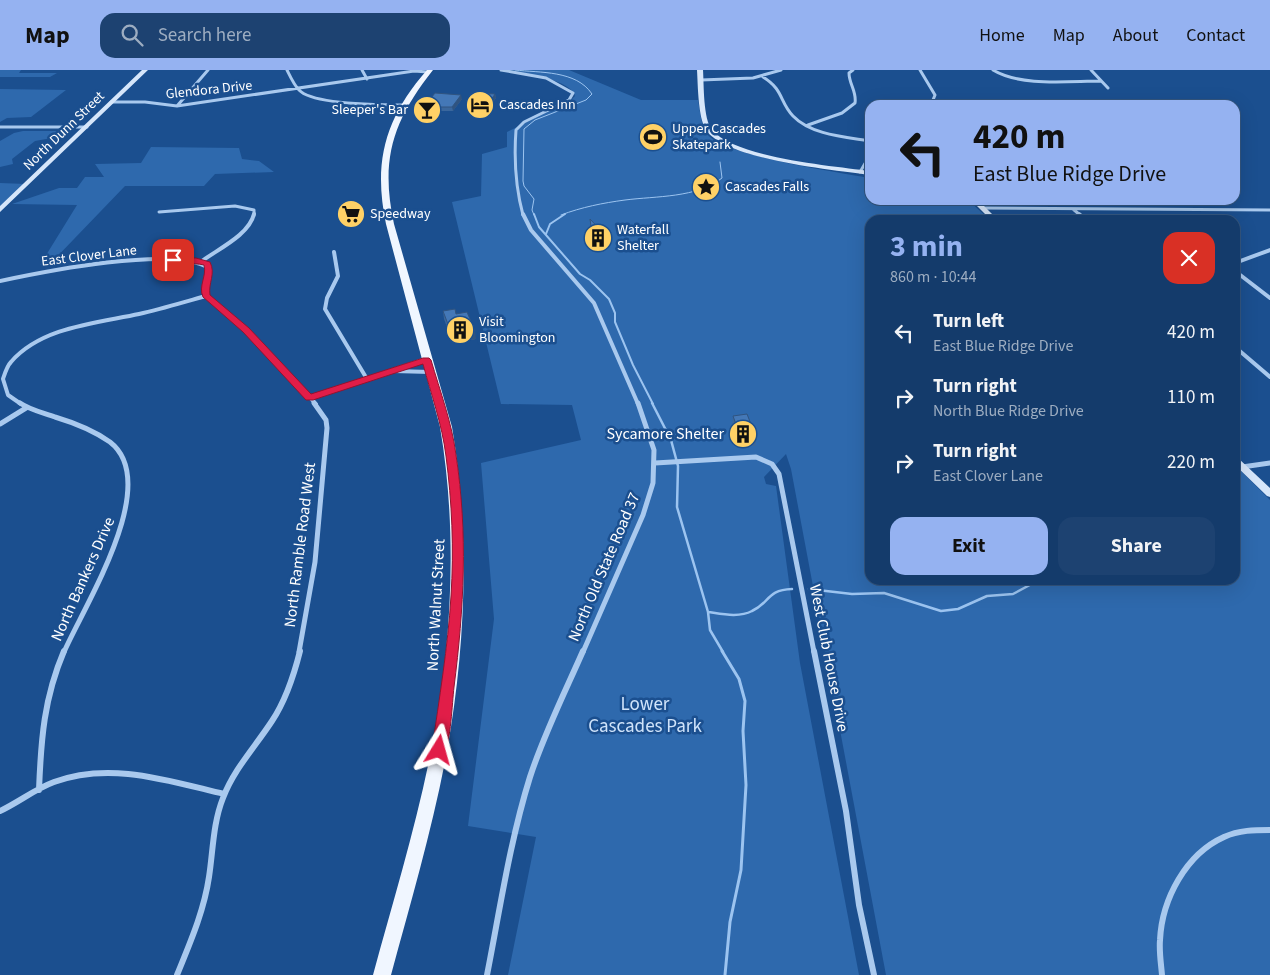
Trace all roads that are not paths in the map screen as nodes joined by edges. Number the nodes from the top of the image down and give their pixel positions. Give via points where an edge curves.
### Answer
1 (144, 70) edge
2 (208, 70) edge
3 (287, 70) edge
4 (362, 70) edge
5 (501, 70) edge
6 (700, 70) edge
7 (781, 70) edge
8 (853, 70) edge
9 (920, 70) edge
10 (993, 70) edge
11 (1091, 70) edge
12 (429, 71) edge
13 (763, 77) junction
14 (366, 79) junction
15 (701, 80) junction
16 (1101, 80) junction
17 (1108, 88) dead end
18 (297, 89) junction
19 (933, 100) edge
20 (111, 102) junction
21 (405, 105) junction
22 (177, 106) junction
23 (807, 125) junction
24 (0, 126) edge
25 (87, 127) junction
26 (865, 141) edge
27 (865, 164) edge
28 (860, 172) junction
29 (865, 172) edge
30 (980, 205) edge
31 (983, 208) junction
32 (1073, 209) junction
33 (0, 210) edge
34 (1270, 210) edge
35 (159, 212) dead end
36 (990, 215) edge
37 (1080, 215) edge
38 (1270, 250) edge
39 (334, 252) dead end
40 (202, 261) junction
41 (1240, 261) edge
42 (1240, 275) edge
43 (0, 282) edge
44 (206, 296) junction
45 (1270, 298) edge
46 (1240, 351) edge
47 (428, 366) junction
48 (388, 371) junction
49 (1270, 376) edge
50 (367, 379) junction
51 (310, 398) junction
52 (26, 408) junction
53 (0, 424) edge
54 (656, 463) junction
55 (1240, 463) edge
56 (1270, 463) edge
57 (1240, 465) edge
58 (1270, 494) edge
59 (38, 790) junction
60 (224, 794) junction
61 (0, 811) edge
62 (1270, 830) edge
63 (177, 975) edge
64 (382, 975) edge
65 (487, 975) edge
66 (874, 975) edge
67 (1162, 975) edge

1 - 20 street, North Dunn Street
2 - 22 street
3 - 18 street
4 - 14 street
5 - 54 street, North Old State Road 37 via 546,78 573,93 569,100 531,118 516,130 516,175 522,212 531,230 598,309 641,411
6 - 15 street
7 - 13 street
8 - 23 street via 848,77 857,96 853,106
9 - 19 street via 935,96
10 - 16 street via 1001,75 1027,80
11 - 16 street
12 - 14 street, Glendora Drive
12 - 21 main road, North Walnut Street
13 - 15 street
13 - 23 street via 779,87 792,114
14 - 18 street, Glendora Drive
15 - 28 street via 708,127 723,143 746,151
16 - 17 street
18 - 21 street via 335,103
18 - 22 street, Glendora Drive
20 - 22 street, Glendora Drive
20 - 25 street, North Dunn Street
21 - 47 main road, North Walnut Street via 388,148 384,194
23 - 26 street
24 - 25 street
25 - 33 street, North Dunn Street
27 - 28 street
28 - 29 street
30 - 31 street
31 - 32 street
31 - 36 street
32 - 34 street
32 - 37 street
35 - 40 street via 235,206 254,210 255,217 246,229
38 - 41 street
39 - 50 street via 338,276 325,310
40 - 43 street, East Clover Lane via 99,263
40 - 44 street via 209,268
42 - 45 street
44 - 51 street, North Ramble Road West via 246,330
44 - 52 street, North Bankers Drive via 66,329 32,345 11,362 2,387 7,398
46 - 49 street
47 - 48 street
47 - 48 street
47 - 64 main road, North Walnut Street via 446,427 455,483 458,594 439,750
48 - 50 street
50 - 51 street
51 - 60 street, North Ramble Road West via 324,414 327,428 314,568 304,631 287,694
52 - 53 street
52 - 59 street, North Bankers Drive via 79,425 105,438 126,465 130,484 124,526 51,684 44,711
54 - 65 street, North Old State Road 37 via 654,484 643,514 530,778
54 - 66 street, West Club House Drive via 756,457 772,464 779,474 846,811 860,914
55 - 56 street
57 - 58 street
59 - 60 street via 69,777 111,772
59 - 61 street
60 - 63 street, North Ramble Road West via 204,898
62 - 67 street via 1222,836 1194,856 1165,909 1160,939

